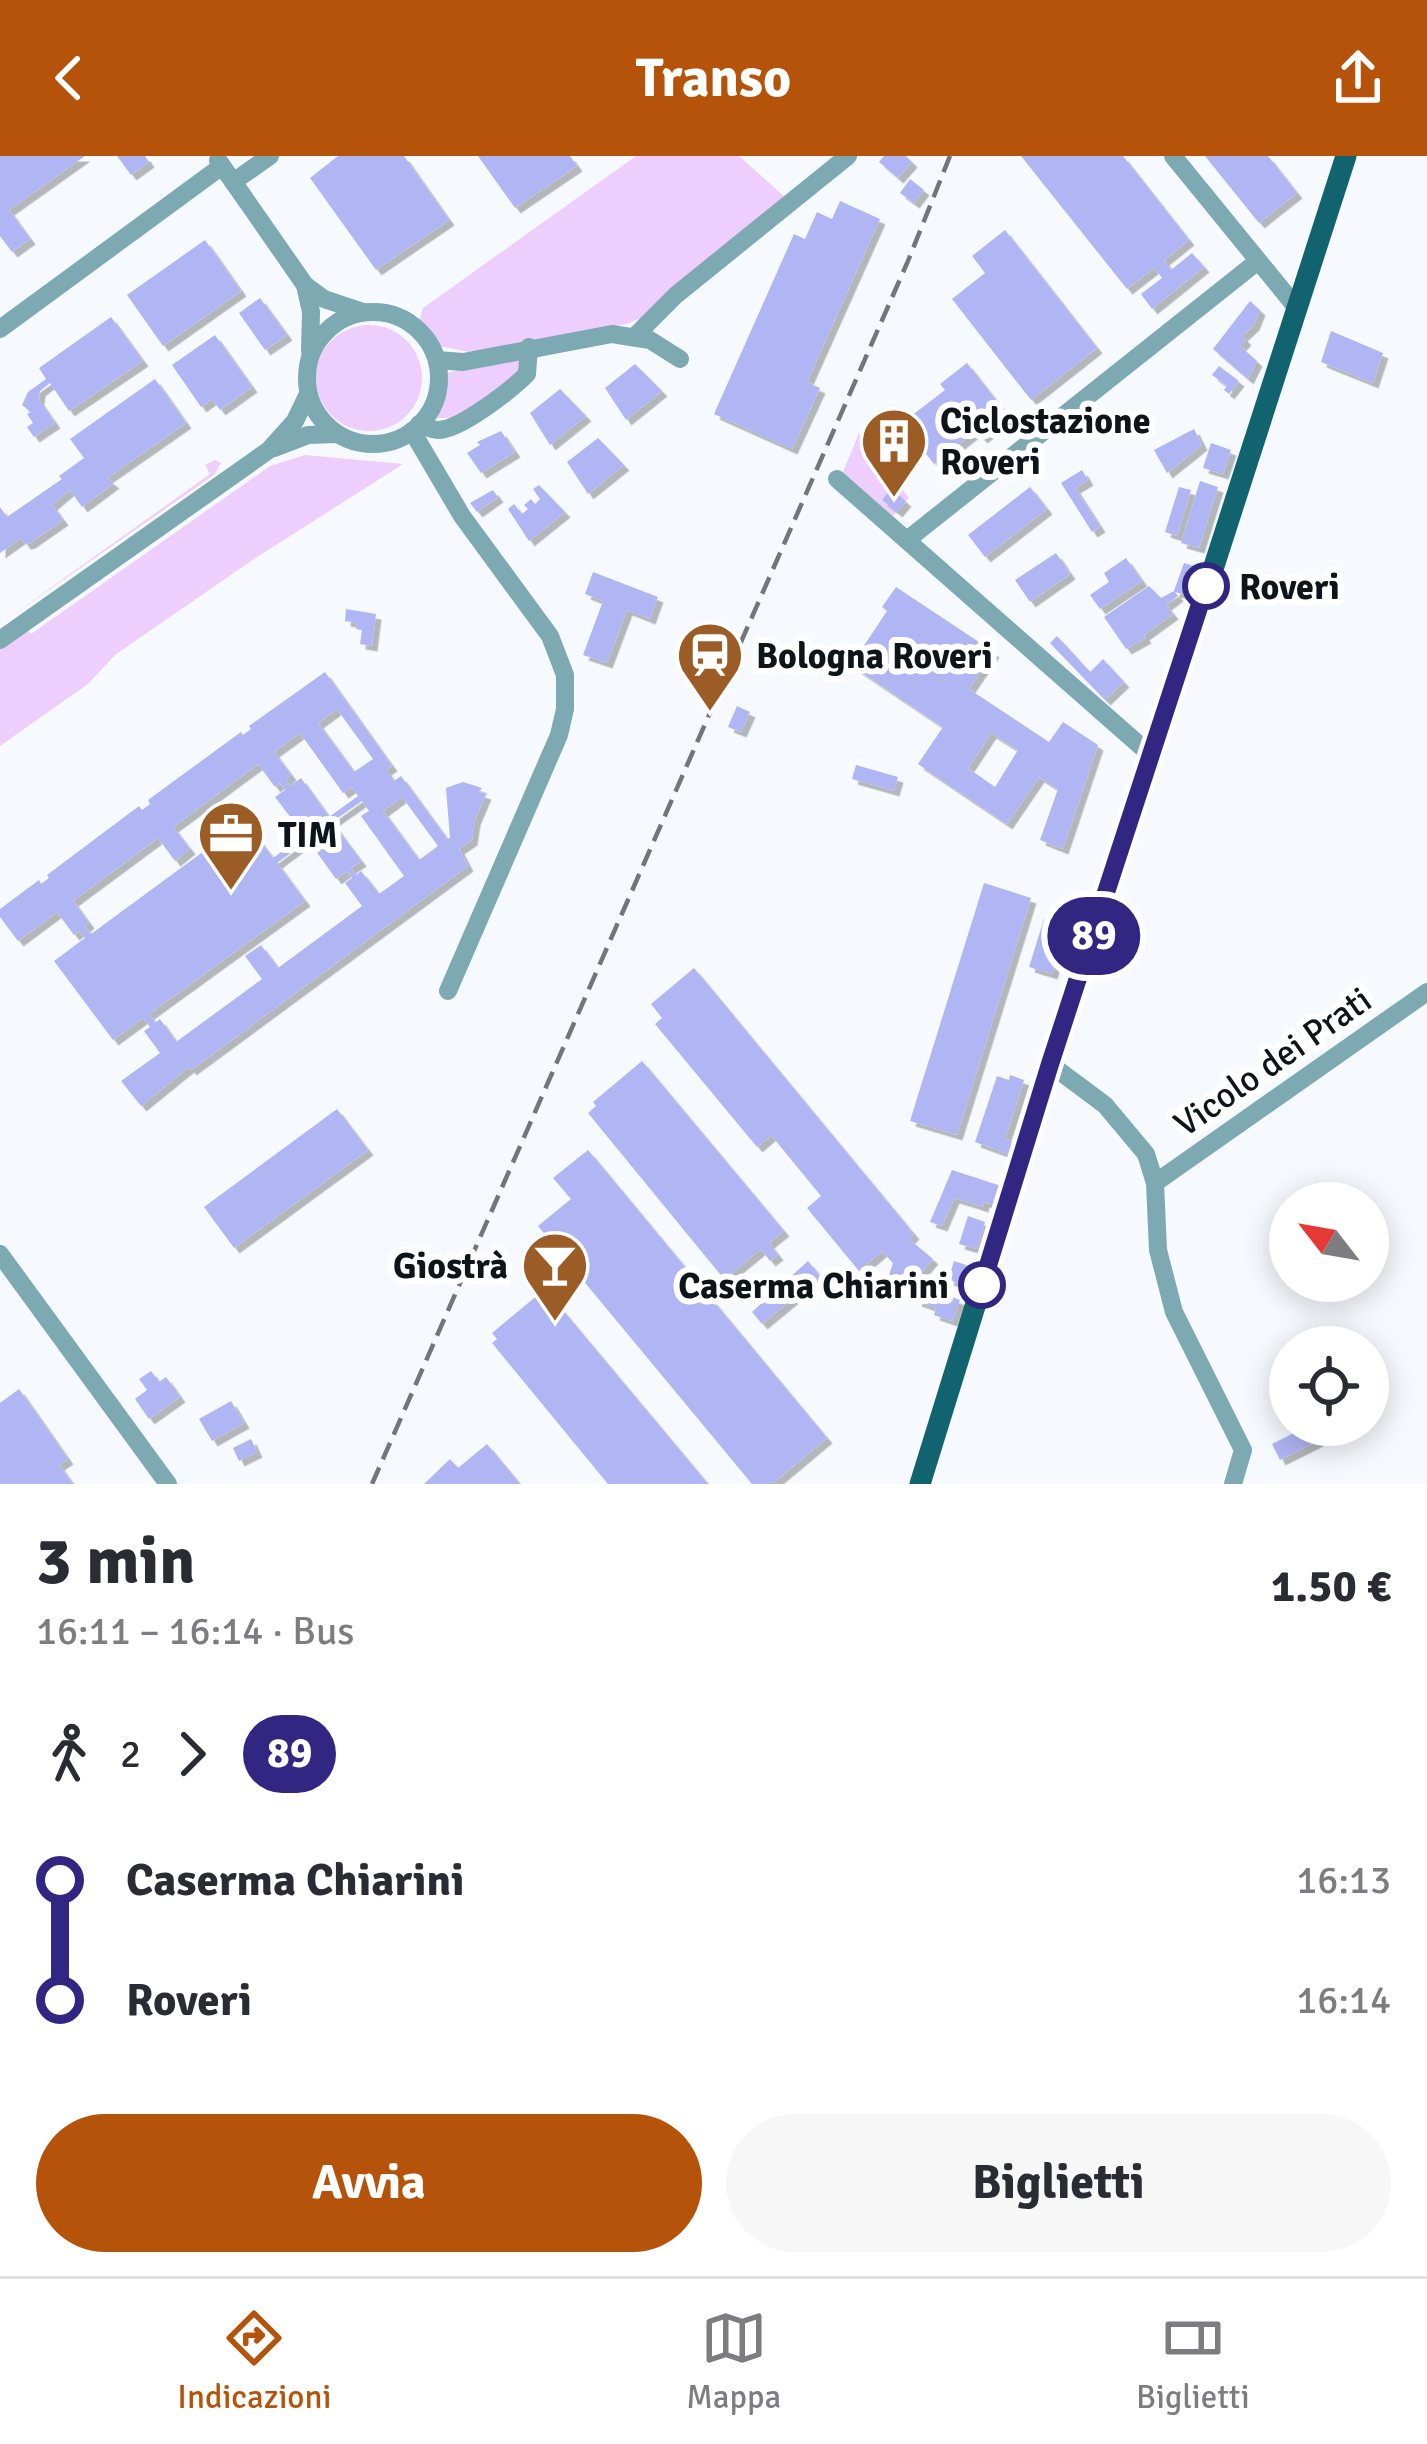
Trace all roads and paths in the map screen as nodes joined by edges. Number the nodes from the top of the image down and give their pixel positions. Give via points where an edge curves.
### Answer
1 (270, 156) edge
2 (848, 156) edge
3 (1173, 156) edge
4 (1346, 156) edge
5 (223, 168) edge
6 (1258, 261) junction
7 (305, 285) junction
8 (1295, 308) junction
9 (363, 312) junction
10 (0, 328) edge
11 (634, 337) junction
12 (530, 347) junction
13 (310, 355) junction
14 (680, 359) dead end
15 (437, 360) junction
16 (308, 394) junction
17 (416, 428) junction
18 (337, 434) junction
19 (269, 450) junction
20 (837, 479) dead end
21 (908, 540) junction
22 (0, 640) edge
23 (1153, 757) junction
24 (448, 991) dead end
25 (1427, 992) edge
26 (1050, 1064) junction
27 (1155, 1183) junction
28 (0, 1254) edge
29 (168, 1484) edge
30 (920, 1484) edge
31 (1233, 1484) edge

1 - 5 street
2 - 11 street
3 - 6 street
4 - 8 main road
5 - 7 street
5 - 10 street
6 - 8 street
6 - 21 street
7 - 9 street
7 - 13 street
8 - 23 main road
9 - 13 street via 331,326
9 - 15 street via 409,322
11 - 12 street
11 - 14 street
12 - 15 street
12 - 17 street via 527,374 515,386 457,425
13 - 16 street
15 - 17 street via 438,392
16 - 18 street
16 - 19 street
17 - 18 street via 367,444
17 - 24 street via 463,516 550,636 566,676 559,735
18 - 19 street
19 - 22 street
20 - 21 street
21 - 23 street
23 - 26 main road
25 - 27 street, Vicolo dei Prati
26 - 27 street via 1129,1130
26 - 30 main road
27 - 31 street via 1157,1250 1174,1312 1244,1450
28 - 29 street

